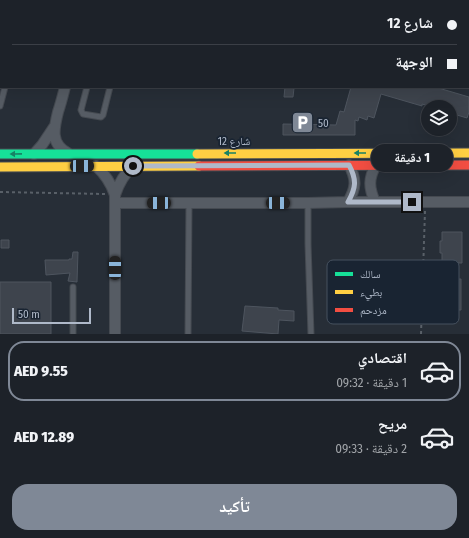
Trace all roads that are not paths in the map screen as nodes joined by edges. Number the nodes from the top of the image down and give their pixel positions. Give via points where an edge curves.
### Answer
1 (5, 88) edge
2 (65, 88) edge
3 (87, 88) edge
4 (110, 88) edge
5 (0, 106) edge
6 (54, 127) junction
7 (68, 153) junction
8 (114, 153) junction
9 (469, 153) edge
10 (0, 154) edge
11 (34, 154) junction
12 (349, 165) junction
13 (376, 165) junction
14 (469, 165) edge
15 (96, 166) junction
16 (114, 166) junction
17 (133, 166) junction
18 (0, 167) edge
19 (115, 199) junction
20 (348, 202) junction
21 (375, 202) junction
22 (469, 202) edge
23 (189, 203) junction
24 (308, 203) junction
25 (73, 287) dead end
26 (73, 334) edge
27 (115, 334) edge
28 (188, 334) edge
29 (311, 334) edge

1 - 5 lane
2 - 6 street
3 - 4 lane via 81,110 83,114 101,117
6 - 7 street via 58,145
6 - 11 street
7 - 8 street, شارع 12
7 - 11 street, شارع 12
9 -> 8 street, شارع 12
8 - 16 street
11 -> 10 street, شارع 12
12 - 13 street
12 - 17 street
12 - 20 street via 355,183
13 - 14 street
13 - 21 street via 370,184
15 - 16 street
15 - 18 street
15 - 19 street via 109,181
16 - 17 street
17 - 19 street via 120,182
19 - 23 street
19 - 27 street
20 - 21 street
20 - 24 street
21 - 22 street
23 - 24 street
23 - 28 lane
24 - 29 lane
25 - 26 lane

